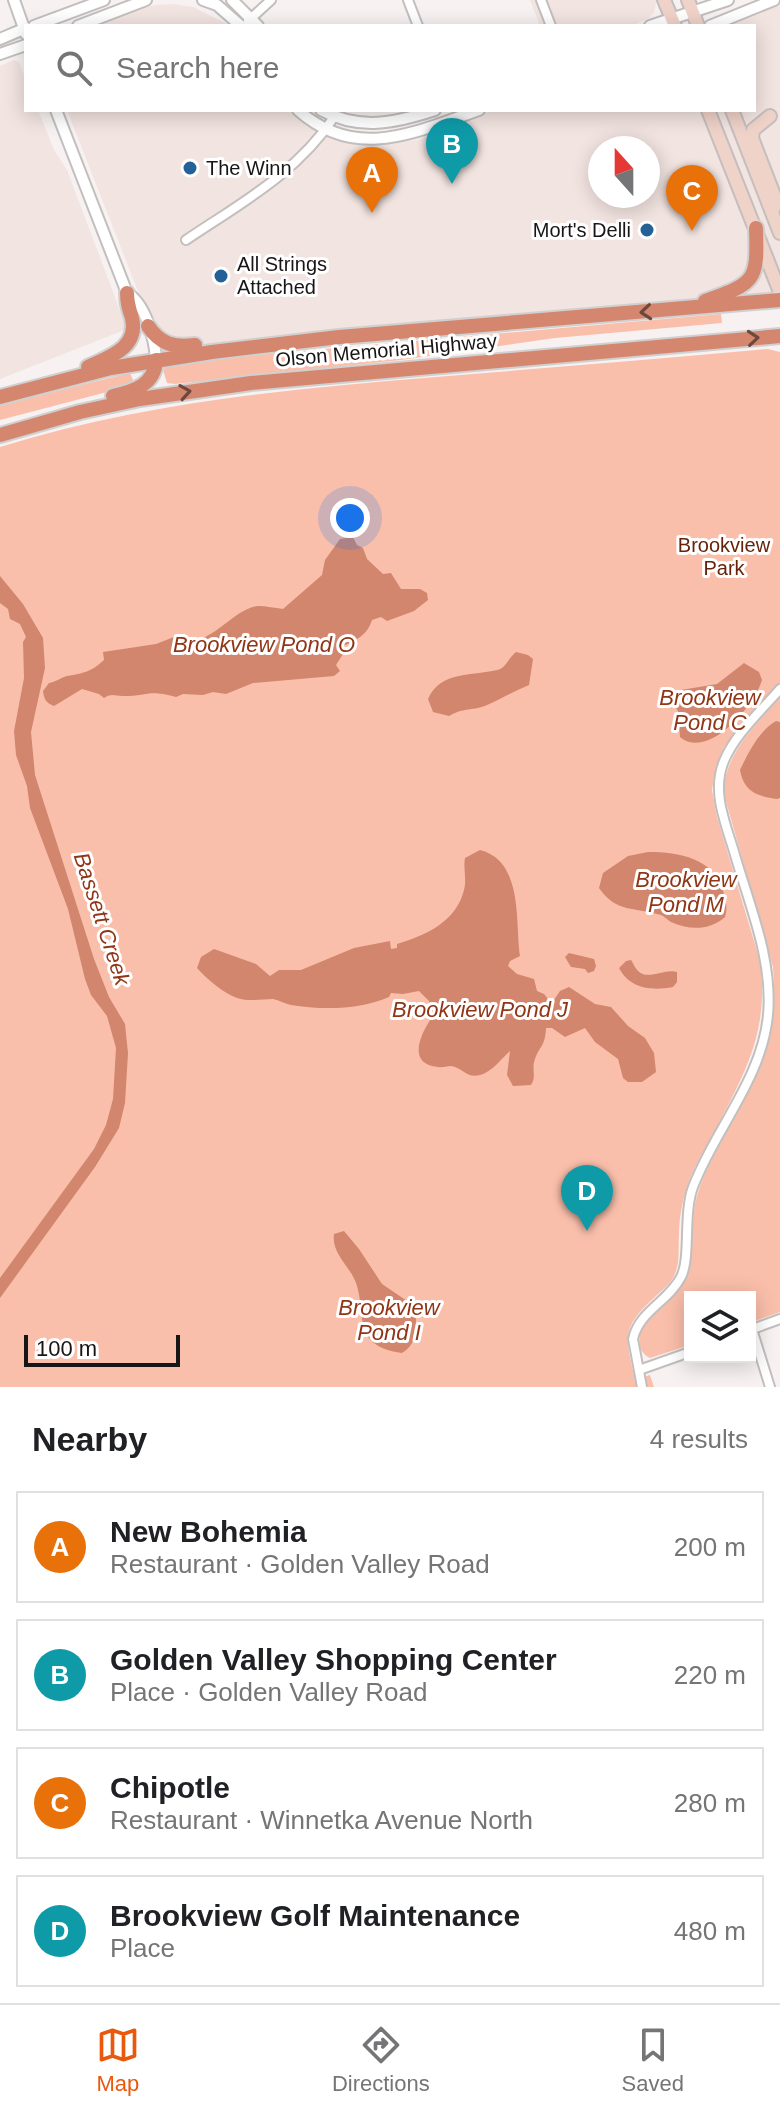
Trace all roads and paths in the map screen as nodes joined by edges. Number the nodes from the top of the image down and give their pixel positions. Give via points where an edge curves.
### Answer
1 (14, 0) edge
2 (104, 0) edge
3 (146, 0) edge
4 (203, 0) edge
5 (232, 0) edge
6 (271, 0) edge
7 (408, 0) edge
8 (541, 0) edge
9 (664, 0) edge
10 (728, 0) edge
11 (774, 0) edge
12 (690, 6) edge
13 (255, 22) edge
14 (673, 22) edge
15 (26, 24) edge
16 (41, 24) edge
17 (83, 24) edge
18 (240, 24) edge
19 (417, 24) edge
20 (550, 24) edge
21 (715, 24) edge
22 (24, 30) edge
23 (0, 39) edge
24 (24, 46) edge
25 (0, 54) edge
26 (57, 112) edge
27 (301, 112) edge
28 (325, 112) edge
29 (428, 112) edge
30 (709, 112) edge
31 (732, 112) edge
32 (735, 112) edge
33 (450, 115) edge
34 (334, 117) junction
35 (326, 129) junction
36 (774, 218) junction
37 (756, 228) junction
38 (780, 233) edge
39 (186, 240) dead end
40 (780, 292) edge
41 (127, 293) junction
42 (780, 300) edge
43 (687, 308) junction
44 (148, 326) junction
45 (780, 336) edge
46 (339, 337) junction
47 (156, 360) junction
48 (56, 380) junction
49 (0, 397) edge
50 (0, 425) edge
51 (0, 435) edge
52 (780, 689) edge
53 (780, 1319) edge
54 (756, 1328) edge
55 (756, 1345) edge
56 (684, 1354) edge
57 (639, 1370) junction
58 (642, 1387) edge
59 (770, 1387) edge

1 - 15 street
2 - 16 street
3 - 17 street
4 - 18 street
5 - 13 street
6 - 13 street
7 - 19 street
8 - 20 street
9 - 14 main road
10 - 12 street
11 - 21 street
12 - 14 street
22 - 23 street
24 - 25 street
26 - 41 street
27 - 35 street
28 - 34 street
29 - 34 street via 371,125
30 - 37 main road
31 - 36 main road
32 - 36 main road via 751,118 770,116 753,130 752,138 774,195
33 - 35 street via 390,139 355,138
34 - 35 street
35 - 39 street via 298,162
36 - 38 main road
37 - 40 main road
37 - 43 highway via 751,279
41 - 44 street via 137,299
41 - 48 highway via 133,328 128,343 113,356
42 - 43 highway, Olson Memorial Highway
43 -> 46 highway, Olson Memorial Highway
44 - 46 highway via 162,342 177,347 284,336
44 - 47 street
51 -> 45 highway, Olson Memorial Highway via 140,399 251,383
46 - 47 highway, Olson Memorial Highway
47 - 48 highway, Olson Memorial Highway
47 - 50 highway via 148,382 135,390
48 - 49 highway, Olson Memorial Highway
52 - 57 street via 729,750 718,782 767,970 764,1036 753,1069 693,1187 682,1276 635,1332
53 - 54 street
55 - 59 street
56 - 57 street
57 - 58 street

